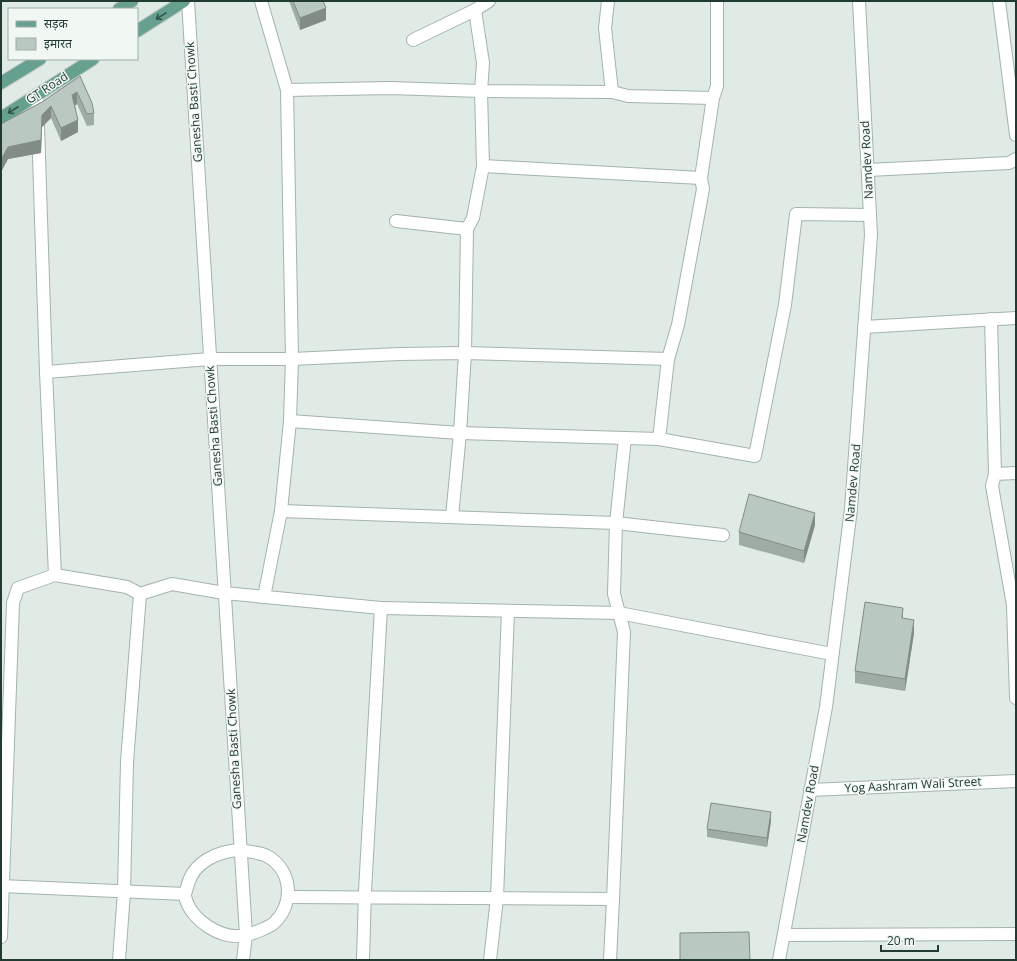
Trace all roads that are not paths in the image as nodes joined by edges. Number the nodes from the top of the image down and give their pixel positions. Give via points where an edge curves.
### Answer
1 (132, 1) edge
2 (184, 1) edge
3 (188, 1) edge
4 (261, 1) edge
5 (489, 1) edge
6 (608, 1) edge
7 (717, 1) edge
8 (859, 1) edge
9 (999, 1) edge
10 (121, 8) edge
11 (475, 10) junction
12 (138, 30) edge
13 (413, 40) dead end
14 (38, 60) edge
15 (91, 60) edge
16 (1, 83) edge
17 (287, 90) junction
18 (481, 91) junction
19 (612, 92) junction
20 (37, 95) junction
21 (713, 98) junction
22 (1, 118) edge
23 (1016, 135) edge
24 (1016, 159) edge
25 (483, 166) junction
26 (868, 170) junction
27 (701, 178) junction
28 (870, 215) junction
29 (396, 221) dead end
30 (466, 229) junction
31 (1016, 318) edge
32 (991, 319) junction
33 (864, 327) junction
34 (465, 353) junction
35 (210, 359) junction
36 (292, 359) junction
37 (668, 359) junction
38 (46, 372) junction
39 (290, 421) junction
40 (460, 432) junction
41 (625, 438) junction
42 (659, 439) junction
43 (1016, 473) edge
44 (995, 474) junction
45 (281, 511) junction
46 (452, 517) junction
47 (616, 523) junction
48 (723, 535) dead end
49 (54, 575) junction
50 (224, 593) junction
51 (140, 594) junction
52 (264, 597) junction
53 (381, 608) junction
54 (508, 611) junction
55 (619, 613) junction
56 (832, 654) junction
57 (1016, 698) edge
58 (1016, 781) edge
59 (810, 790) junction
60 (240, 850) junction
61 (2, 886) edge
62 (124, 892) junction
63 (185, 894) junction
64 (288, 897) junction
65 (365, 897) junction
66 (497, 898) junction
67 (613, 899) junction
68 (784, 934) junction
69 (1016, 934) edge
70 (246, 935) junction
71 (1, 937) edge
72 (118, 960) edge
73 (243, 960) edge
74 (363, 960) edge
75 (490, 960) edge
76 (610, 960) edge
77 (779, 960) edge

1 - 10 main road
2 -> 12 main road
3 - 35 street, Ganesha Basti Chowk
4 - 17 street
5 - 11 street
6 - 19 street via 605,28
7 - 21 street via 717,86
8 - 26 street, Namdev Road
9 - 23 street
11 - 13 street
11 - 18 street via 483,63
14 - 16 main road
15 - 20 main road, GT Road
17 - 18 street via 390,88
17 - 36 street
18 - 19 street
18 - 25 street
19 - 21 street via 628,96
20 -> 22 main road, GT Road
20 - 38 street
21 - 27 street
24 - 26 street via 1009,163
25 - 27 street
25 - 30 street via 474,218
26 - 28 street, Namdev Road
27 - 37 street via 703,189 681,310
28 - 33 street, Namdev Road via 871,235
28 - 42 street via 796,214 785,305 755,456
29 - 30 street
30 - 34 street
31 - 32 street
32 - 33 street
32 - 44 street
33 - 56 street, Namdev Road via 851,508
34 - 36 street
34 - 37 street
34 - 40 street
35 - 36 street
35 - 38 street
35 - 50 street, Ganesha Basti Chowk
36 - 39 street
37 - 42 street
38 - 49 street
39 - 40 street
39 - 45 street
40 - 41 street
40 - 46 street
41 - 42 street
41 - 47 street
43 - 44 street
44 - 57 street via 992,486 1013,605
45 - 46 street
45 - 52 street
46 - 47 street
47 - 48 street
47 - 55 street via 614,594
49 - 51 street via 127,588
49 - 61 street via 18,588 13,603
50 - 51 street via 172,584
50 - 52 street
50 - 60 street, Ganesha Basti Chowk
51 - 62 street via 127,762
52 - 53 street
53 - 54 street
53 - 65 street
54 - 55 street
54 - 66 street
55 - 56 street
55 - 67 street via 624,632
56 - 59 street, Namdev Road via 826,707
58 - 59 street, Yog Aashram Wali Street
59 - 68 street, Namdev Road
60 - 63 street via 214,856 202,862 190,877
60 - 64 street via 265,855 276,862 285,875 289,887
60 - 70 street, Ganesha Basti Chowk
61 - 62 street
61 - 71 street
62 - 63 street
62 - 72 street
63 - 70 street via 189,908 208,926 220,932
64 - 65 street
64 - 70 street via 284,911 274,924
65 - 66 street
65 - 74 street
66 - 67 street
66 - 75 street
67 - 76 street
68 - 69 street
68 - 77 street, Namdev Road
70 - 73 street, Ganesha Basti Chowk

